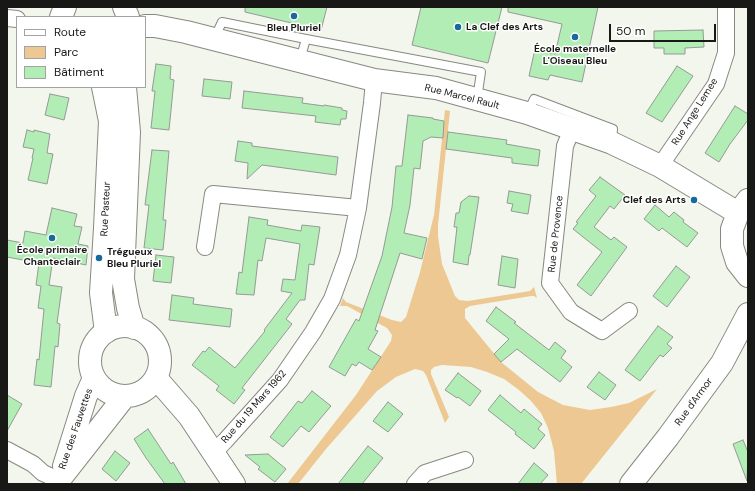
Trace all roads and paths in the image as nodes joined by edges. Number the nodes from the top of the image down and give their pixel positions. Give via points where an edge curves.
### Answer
1 (726, 7) edge
2 (146, 26) edge
3 (306, 39) junction
4 (214, 40) junction
5 (299, 62) junction
6 (374, 80) junction
7 (103, 88) edge
8 (126, 88) edge
9 (477, 100) junction
10 (527, 113) junction
11 (572, 129) junction
12 (612, 143) junction
13 (660, 166) junction
14 (743, 207) edge
15 (358, 208) junction
16 (205, 247) dead end
17 (748, 276) edge
18 (629, 311) dead end
19 (748, 314) edge
20 (134, 328) junction
21 (106, 332) junction
22 (94, 378) junction
23 (156, 378) junction
24 (125, 396) junction
25 (7, 450) edge
26 (213, 453) junction
27 (465, 460) dead end
28 (58, 482) edge
29 (234, 484) edge
30 (415, 484) edge
31 (631, 484) edge

1 - 13 street, Rue Ange Lemee via 726,53 716,84
2 - 4 street, Rue Marcel Rault
3 - 4 lane via 222,22
3 - 5 lane
3 - 9 lane via 481,72
4 - 5 street, Rue Marcel Rault
5 - 6 street, Rue Marcel Rault
6 - 9 street, Rue Marcel Rault via 436,88
6 - 15 street, Rue du 19 Mars 1962
7 - 21 street, Rue Pasteur via 110,121 101,293
8 - 20 street, Rue Pasteur via 129,132 123,279
9 - 10 street, Rue Marcel Rault
10 - 11 street, Rue Marcel Rault
10 - 12 lane via 534,100 613,130
11 - 12 street, Rue Marcel Rault
11 - 18 street, Rue de Provence via 565,146 550,283 571,312 602,331
12 - 13 street, Rue Marcel Rault
13 - 14 street, Rue Marcel Rault
14 - 17 street via 732,229 732,246 737,262
15 - 16 street via 213,194
15 - 26 street, Rue du 19 Mars 1962 via 348,256 332,299 313,332 280,380
19 - 31 street, Rue d'Armor via 722,363
20 - 21 street via 125,326
20 - 23 street via 144,332 157,348 160,358
21 - 22 street via 98,339 91,353
22 - 24 street via 107,391
22 - 28 street, Rue des Fauvettes
23 - 24 street via 143,391
23 - 26 street via 189,416
24 - 28 street, Rue des Fauvettes
25 - 28 street
26 - 29 street
27 - 30 street via 425,473

